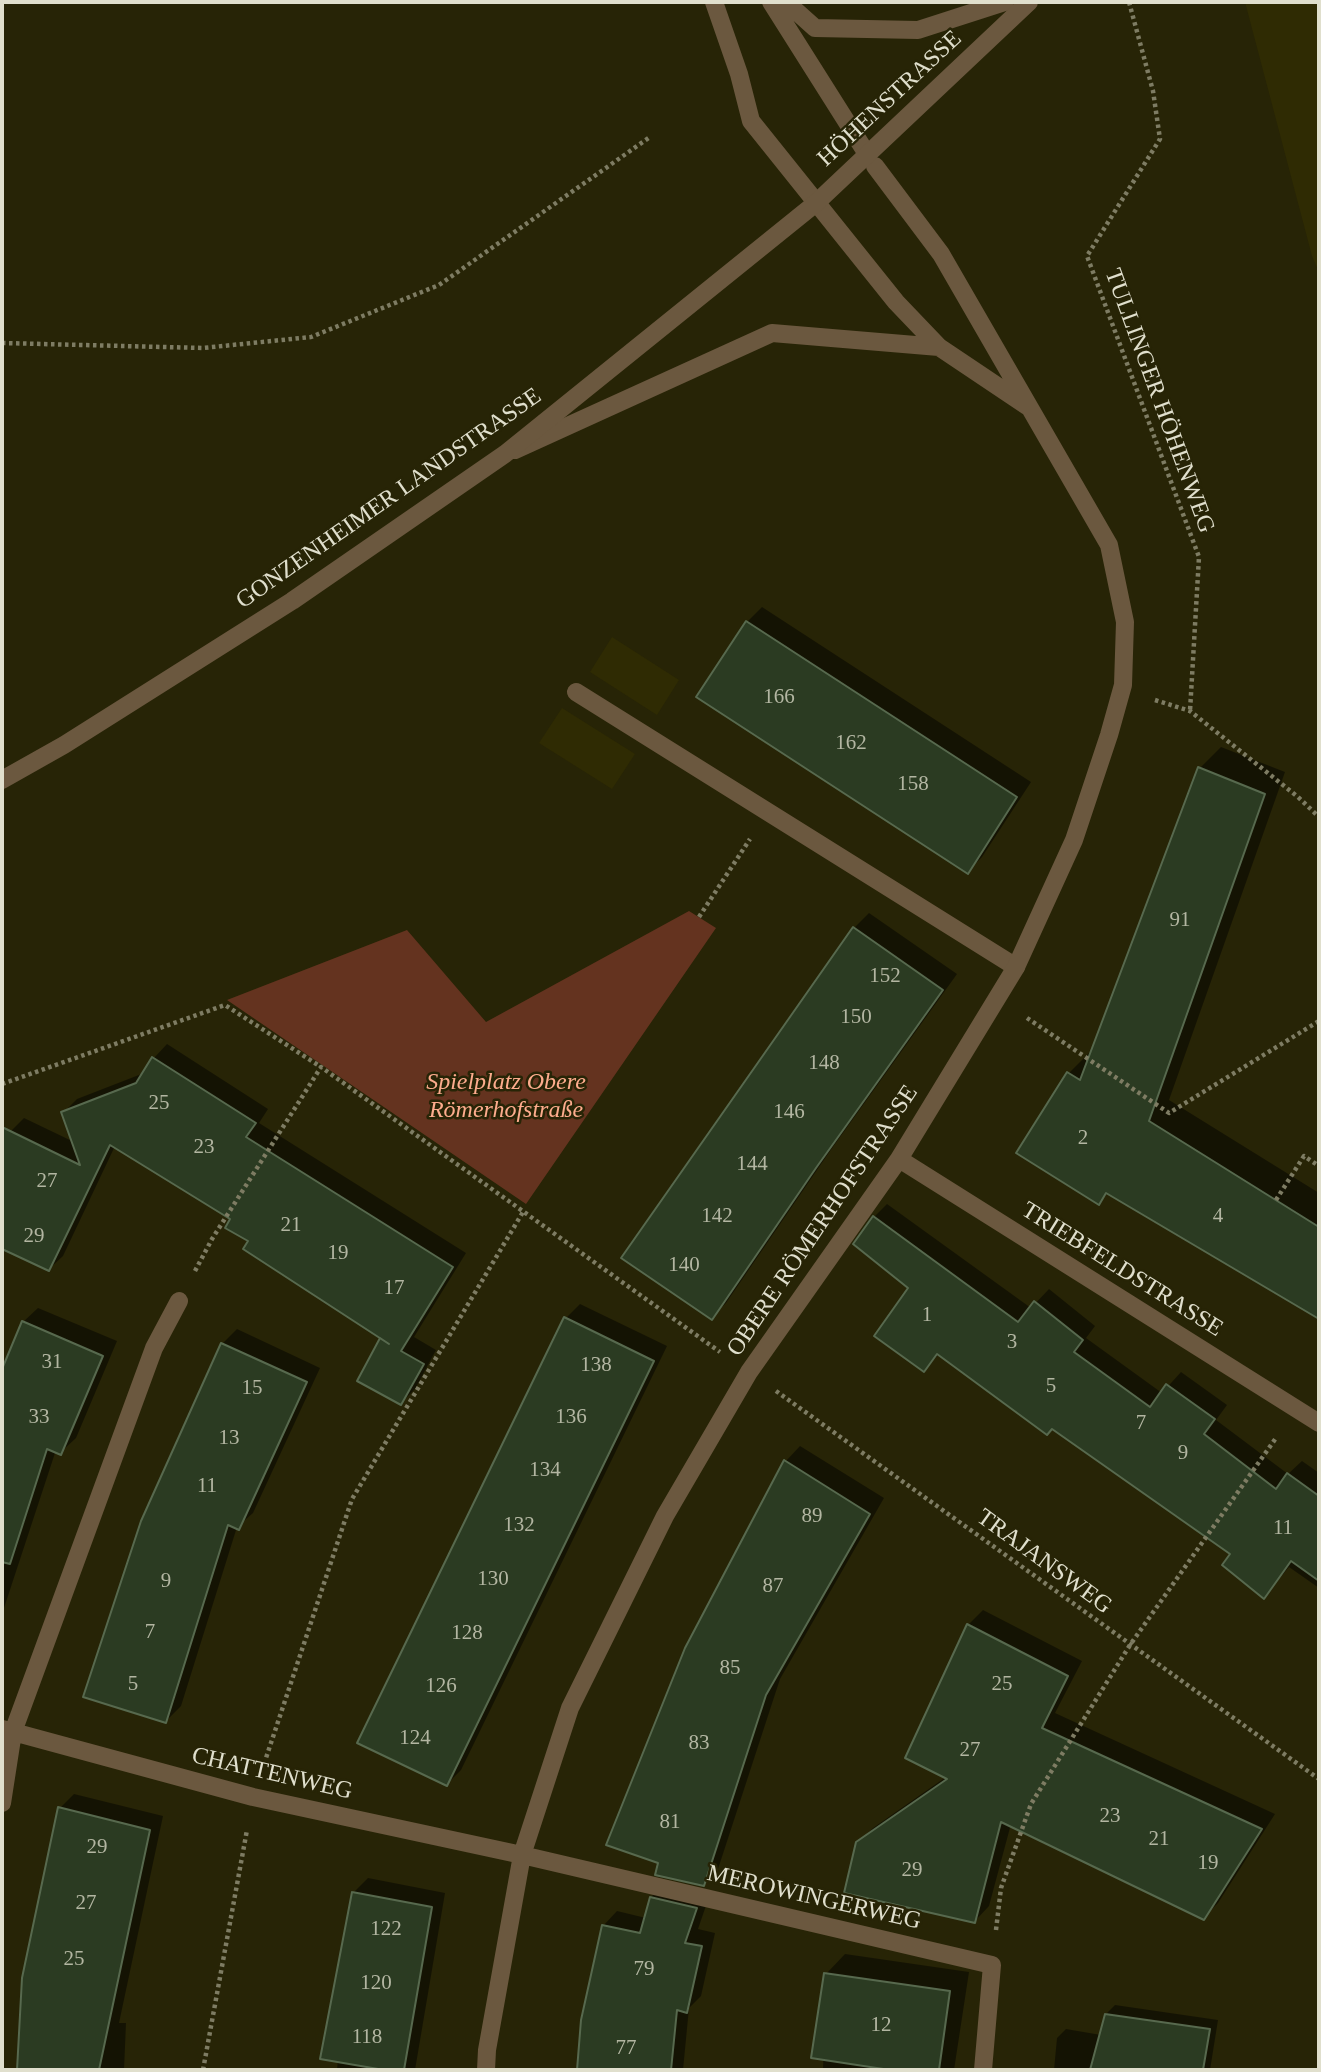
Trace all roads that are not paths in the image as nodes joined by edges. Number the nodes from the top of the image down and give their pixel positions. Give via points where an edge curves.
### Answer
1 (714, 2) edge
2 (771, 2) edge
3 (786, 2) edge
4 (1005, 2) edge
5 (1029, 2) edge
6 (871, 160) junction
7 (816, 202) junction
8 (939, 347) junction
9 (1031, 409) junction
10 (505, 454) junction
11 (576, 692) dead end
12 (2, 780) edge
13 (1016, 967) junction
14 (899, 1159) junction
15 (179, 1301) road end
16 (1319, 1423) edge
17 (7, 1730) edge
18 (2, 1803) edge
19 (523, 1855) junction
20 (486, 2070) edge
21 (983, 2070) edge

1 - 7 street, OBERE RÖMERHOFSTRASSE via 751,121
2 - 6 street, OBERE RÖMERHOFSTRASSE
3 - 4 street via 815,28 918,30
5 - 6 street, HÖHENSTRASSE
6 - 7 street, HÖHENSTRASSE
6 - 9 street, OBERE RÖMERHOFSTRASSE via 941,254
7 - 8 street, OBERE RÖMERHOFSTRASSE via 896,302
7 - 10 street, GONZENHEIMER LANDSTRASSE
8 - 9 street, OBERE RÖMERHOFSTRASSE
8 - 10 street, OBERE RÖMERHOFSTRASSE via 772,333
9 - 13 street, OBERE RÖMERHOFSTRASSE via 1109,545 1125,622 1123,685 1109,735 1074,840
10 - 12 street, GONZENHEIMER LANDSTRASSE via 292,601
11 - 13 street
13 - 14 street, OBERE RÖMERHOFSTRASSE
14 - 16 street, TRIEBFELDSTRASSE
14 - 19 street, OBERE RÖMERHOFSTRASSE via 749,1372 665,1516 570,1708
15 - 17 street via 154,1348
17 - 18 street
17 - 19 street, CHATTENWEG via 253,1797
19 - 20 street, OBERE RÖMERHOFSTRASSE
19 - 21 street, MEROWINGERWEG via 992,1965

